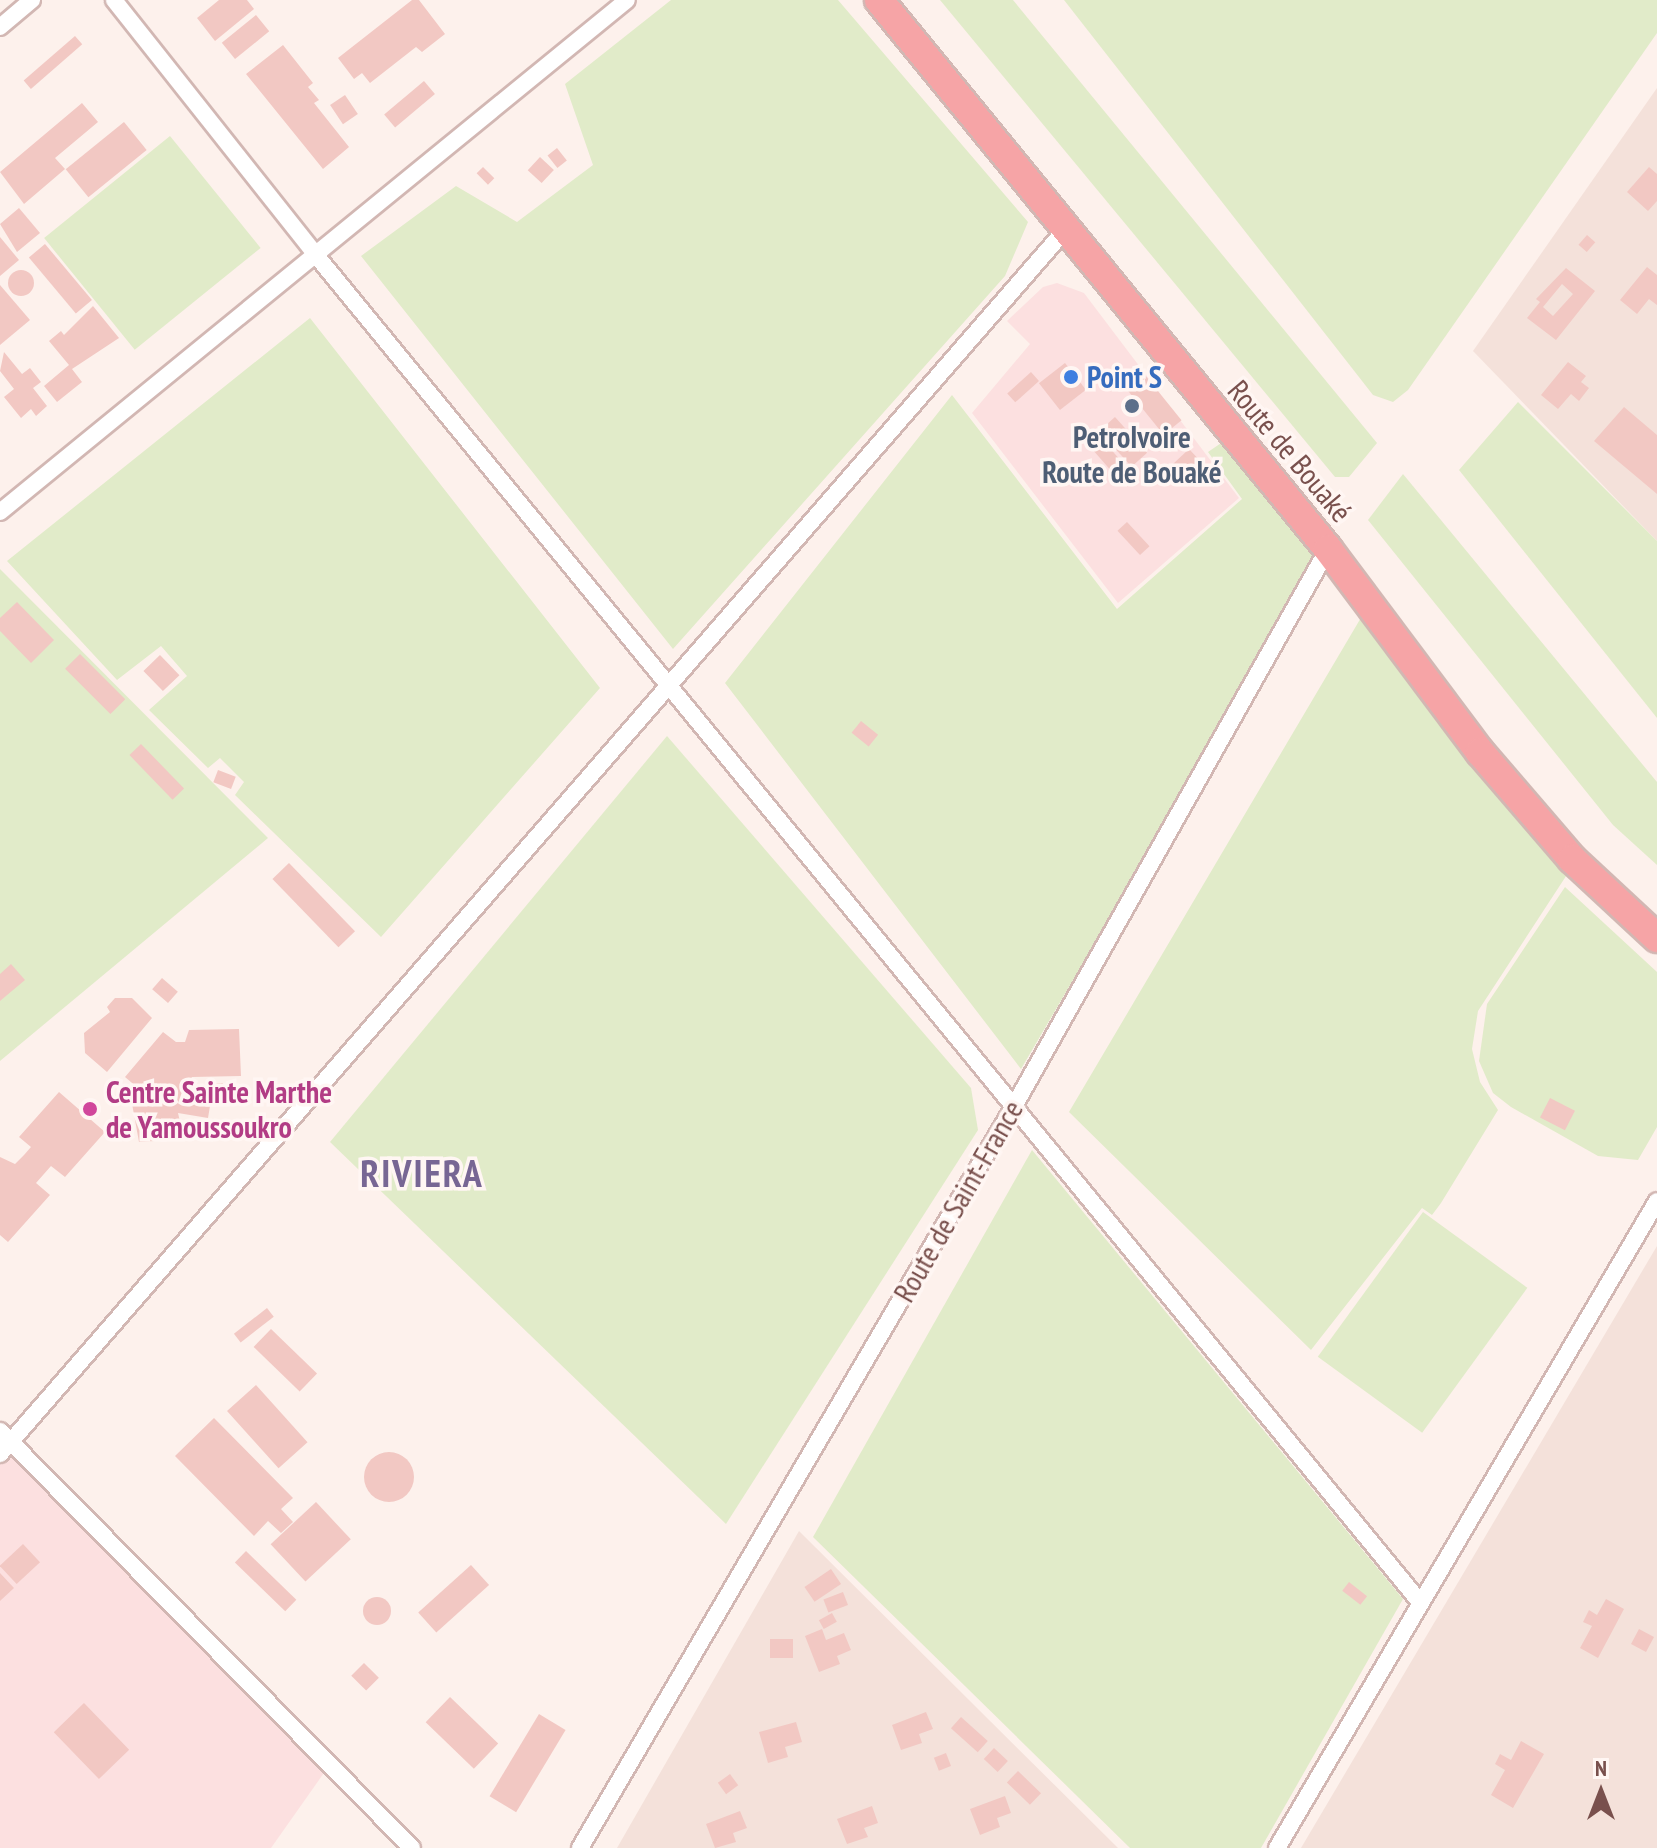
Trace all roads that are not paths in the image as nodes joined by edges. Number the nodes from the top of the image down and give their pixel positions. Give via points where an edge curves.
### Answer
1 (32, 0) edge
2 (114, 0) edge
3 (627, 0) edge
4 (879, 0) edge
5 (0, 27) edge
6 (1067, 228) junction
7 (315, 254) junction
8 (0, 512) edge
9 (1328, 549) junction
10 (668, 684) junction
11 (1657, 938) edge
12 (1013, 1108) junction
13 (1657, 1201) edge
14 (4, 1442) edge
15 (1420, 1602) junction
16 (412, 1848) edge
17 (580, 1848) edge
18 (1277, 1848) edge

1 - 5 street
2 - 7 street
3 - 7 street
4 - 6 highway, Route de Bouaké
6 - 9 highway, Route de Bouaké via 1137,323
6 - 10 street
7 - 8 street
7 - 10 street
9 - 11 highway, Route de Bouaké via 1480,752 1572,859
9 - 12 street, Route de Saint-France
10 - 12 street
10 - 14 street
12 - 15 street
12 - 17 street, Route de Saint-France
13 - 15 street
14 - 16 street
15 - 18 street

